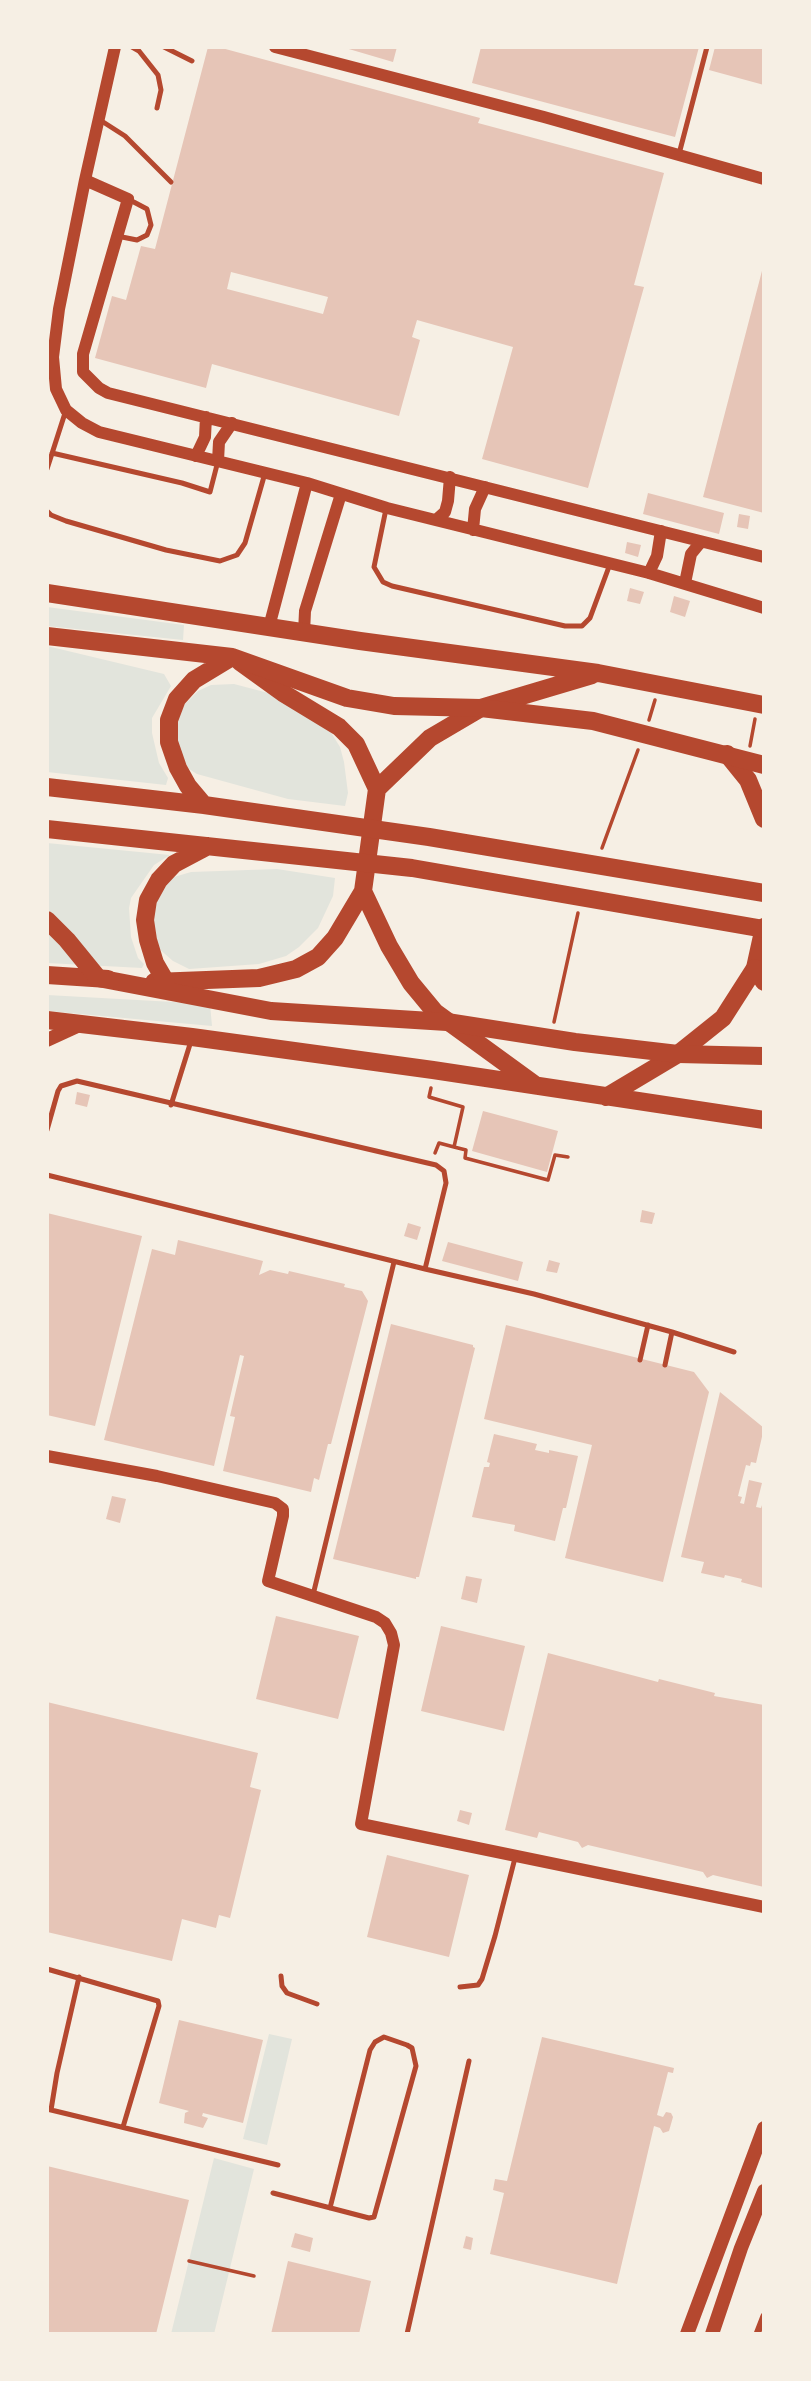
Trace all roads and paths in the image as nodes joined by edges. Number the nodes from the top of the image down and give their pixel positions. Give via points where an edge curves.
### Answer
1 (115, 47) edge
2 (132, 47) edge
3 (163, 47) edge
4 (275, 47) edge
5 (707, 47) edge
6 (192, 61) dead end
7 (157, 108) dead end
8 (98, 120) junction
9 (679, 154) junction
10 (764, 179) edge
11 (85, 180) junction
12 (171, 182) dead end
13 (128, 199) junction
14 (117, 236) junction
15 (66, 410) junction
16 (206, 417) junction
17 (232, 423) junction
18 (52, 453) junction
19 (196, 456) junction
20 (218, 461) junction
21 (47, 469) edge
22 (265, 473) junction
23 (450, 477) junction
24 (307, 483) junction
25 (485, 487) junction
26 (341, 494) junction
27 (387, 508) junction
28 (47, 511) edge
29 (436, 520) junction
30 (472, 530) junction
31 (661, 531) junction
32 (700, 542) junction
33 (764, 558) edge
34 (610, 564) junction
35 (649, 573) junction
36 (684, 583) junction
37 (47, 593) edge
38 (764, 608) edge
39 (269, 627) junction
40 (304, 633) junction
41 (47, 636) edge
42 (232, 657) junction
43 (598, 673) junction
44 (656, 698) dead end
45 (761, 705) edge
46 (481, 708) junction
47 (644, 733) junction
48 (727, 754) junction
49 (756, 762) edge
50 (47, 787) edge
51 (376, 796) junction
52 (204, 805) junction
53 (764, 819) edge
54 (47, 830) edge
55 (208, 846) junction
56 (595, 865) junction
57 (363, 889) junction
58 (764, 893) edge
59 (582, 897) junction
60 (47, 920) edge
61 (764, 928) edge
62 (759, 971) edge
63 (47, 975) edge
64 (98, 978) junction
65 (166, 982) junction
66 (47, 1020) edge
67 (447, 1022) junction
68 (84, 1023) junction
69 (553, 1028) dead end
70 (192, 1037) junction
71 (47, 1040) edge
72 (678, 1054) junction
73 (764, 1056) edge
74 (433, 1070) junction
75 (537, 1086) junction
76 (606, 1097) junction
77 (171, 1105) junction
78 (762, 1121) edge
79 (47, 1130) edge
80 (454, 1147) junction
81 (568, 1157) dead end
82 (428, 1163) junction
83 (47, 1175) edge
84 (394, 1262) junction
85 (425, 1269) junction
86 (648, 1325) junction
87 (672, 1332) junction
88 (734, 1352) dead end
89 (640, 1360) dead end
90 (665, 1365) dead end
91 (47, 1456) edge
92 (313, 1595) junction
93 (515, 1856) junction
94 (764, 1907) edge
95 (47, 1969) edge
96 (281, 1976) dead end
97 (79, 1977) junction
98 (460, 1987) dead end
99 (317, 2004) dead end
100 (469, 2061) dead end
101 (49, 2110) edge
102 (123, 2127) junction
103 (764, 2128) edge
104 (761, 2140) edge
105 (278, 2165) dead end
106 (764, 2191) edge
107 (273, 2193) dead end
108 (330, 2208) junction
109 (741, 2248) junction
110 (189, 2261) dead end
111 (254, 2276) dead end
112 (764, 2316) edge
113 (407, 2334) edge
114 (687, 2334) edge
115 (701, 2334) edge
116 (712, 2334) edge
117 (757, 2334) edge

1 - 8 street
2 - 7 lane via 158,75
3 - 6 lane
4 - 9 street
5 - 9 lane
8 - 11 street
8 - 12 lane via 125,136
9 - 10 street
11 - 13 street
11 - 15 street via 53,357 56,389
13 - 14 street
13 - 14 lane via 147,209 151,225 137,240
14 - 16 street via 83,354 83,372 108,393
15 - 18 lane
15 - 19 street via 99,432
16 - 17 street
16 - 19 street via 205,437
17 - 20 street via 219,442
17 - 23 street
18 - 20 lane via 210,492
18 - 21 lane
19 - 20 street
20 - 22 street
22 - 24 street
22 - 28 lane via 245,543 237,555 220,561 166,550 66,521
23 - 25 street
23 - 29 street via 445,512
24 - 26 street
24 - 39 street
25 - 30 street
25 - 31 street
26 - 27 street
26 - 40 street via 305,611
27 - 29 street
27 - 34 lane via 373,568 392,586 582,625 590,618
29 - 30 street
30 - 34 street
31 - 32 street
31 - 35 street
32 - 33 street
32 - 36 street via 691,554
34 - 35 street
35 - 36 street
36 - 38 street
37 - 39 main road
39 - 40 main road
40 - 43 main road
41 - 42 main road
42 - 46 main road via 347,698 394,706
42 - 51 main road via 340,727 356,744
42 - 52 main road via 194,680 177,699 169,720 169,742 178,768
43 - 45 main road
43 - 46 main road
44 - 47 path
45 - 49 path
46 - 47 main road via 593,721
46 - 51 main road via 430,738
47 - 48 main road
47 - 56 path
48 - 49 main road
48 - 53 main road via 748,780
50 - 52 main road
51 - 57 main road
52 - 56 main road
54 - 55 main road
55 - 59 main road via 412,868
55 - 65 main road via 174,864 148,900 148,940
56 - 58 main road
57 - 65 main road via 335,939 318,957 296,969 259,978
57 - 67 main road via 411,983
59 - 61 main road
59 - 69 path
60 - 64 main road
61 - 62 main road
62 - 72 main road via 723,1018
63 - 64 main road
64 - 65 main road
64 - 67 main road via 271,1011
66 - 68 main road
67 - 72 main road
67 - 75 main road
68 - 70 main road
68 - 71 main road
70 - 74 main road
70 - 77 lane
72 - 73 main road
72 - 76 main road
74 - 75 main road
74 - 80 path via 429,1097 463,1107
75 - 76 main road
76 - 78 main road
77 - 79 lane via 77,1081 61,1086
77 - 82 lane
80 - 81 path via 466,1150 466,1158 548,1180 555,1155
80 - 82 path via 439,1143
82 - 85 lane via 444,1171 446,1177
83 - 84 lane
84 - 85 lane
84 - 92 lane
85 - 86 lane
86 - 87 lane
86 - 89 lane
87 - 88 lane
87 - 90 lane
91 - 92 street via 157,1476 280,1506 284,1516 268,1581
92 - 93 street via 376,1617 385,1623 394,1645 361,1824
93 - 94 street
93 - 98 lane via 482,1979 478,1985
95 - 97 lane
96 - 99 lane via 287,1993
97 - 101 lane
97 - 102 lane via 159,2002
100 - 113 lane
101 - 102 lane
102 - 105 lane
103 - 104 main road
104 - 114 main road
106 - 109 main road
107 - 108 lane
108 - 108 lane via 369,2218 376,2214 416,2066 407,2045 384,2037 370,2050
109 - 115 main road
109 - 116 main road
110 - 111 path
112 - 117 street

